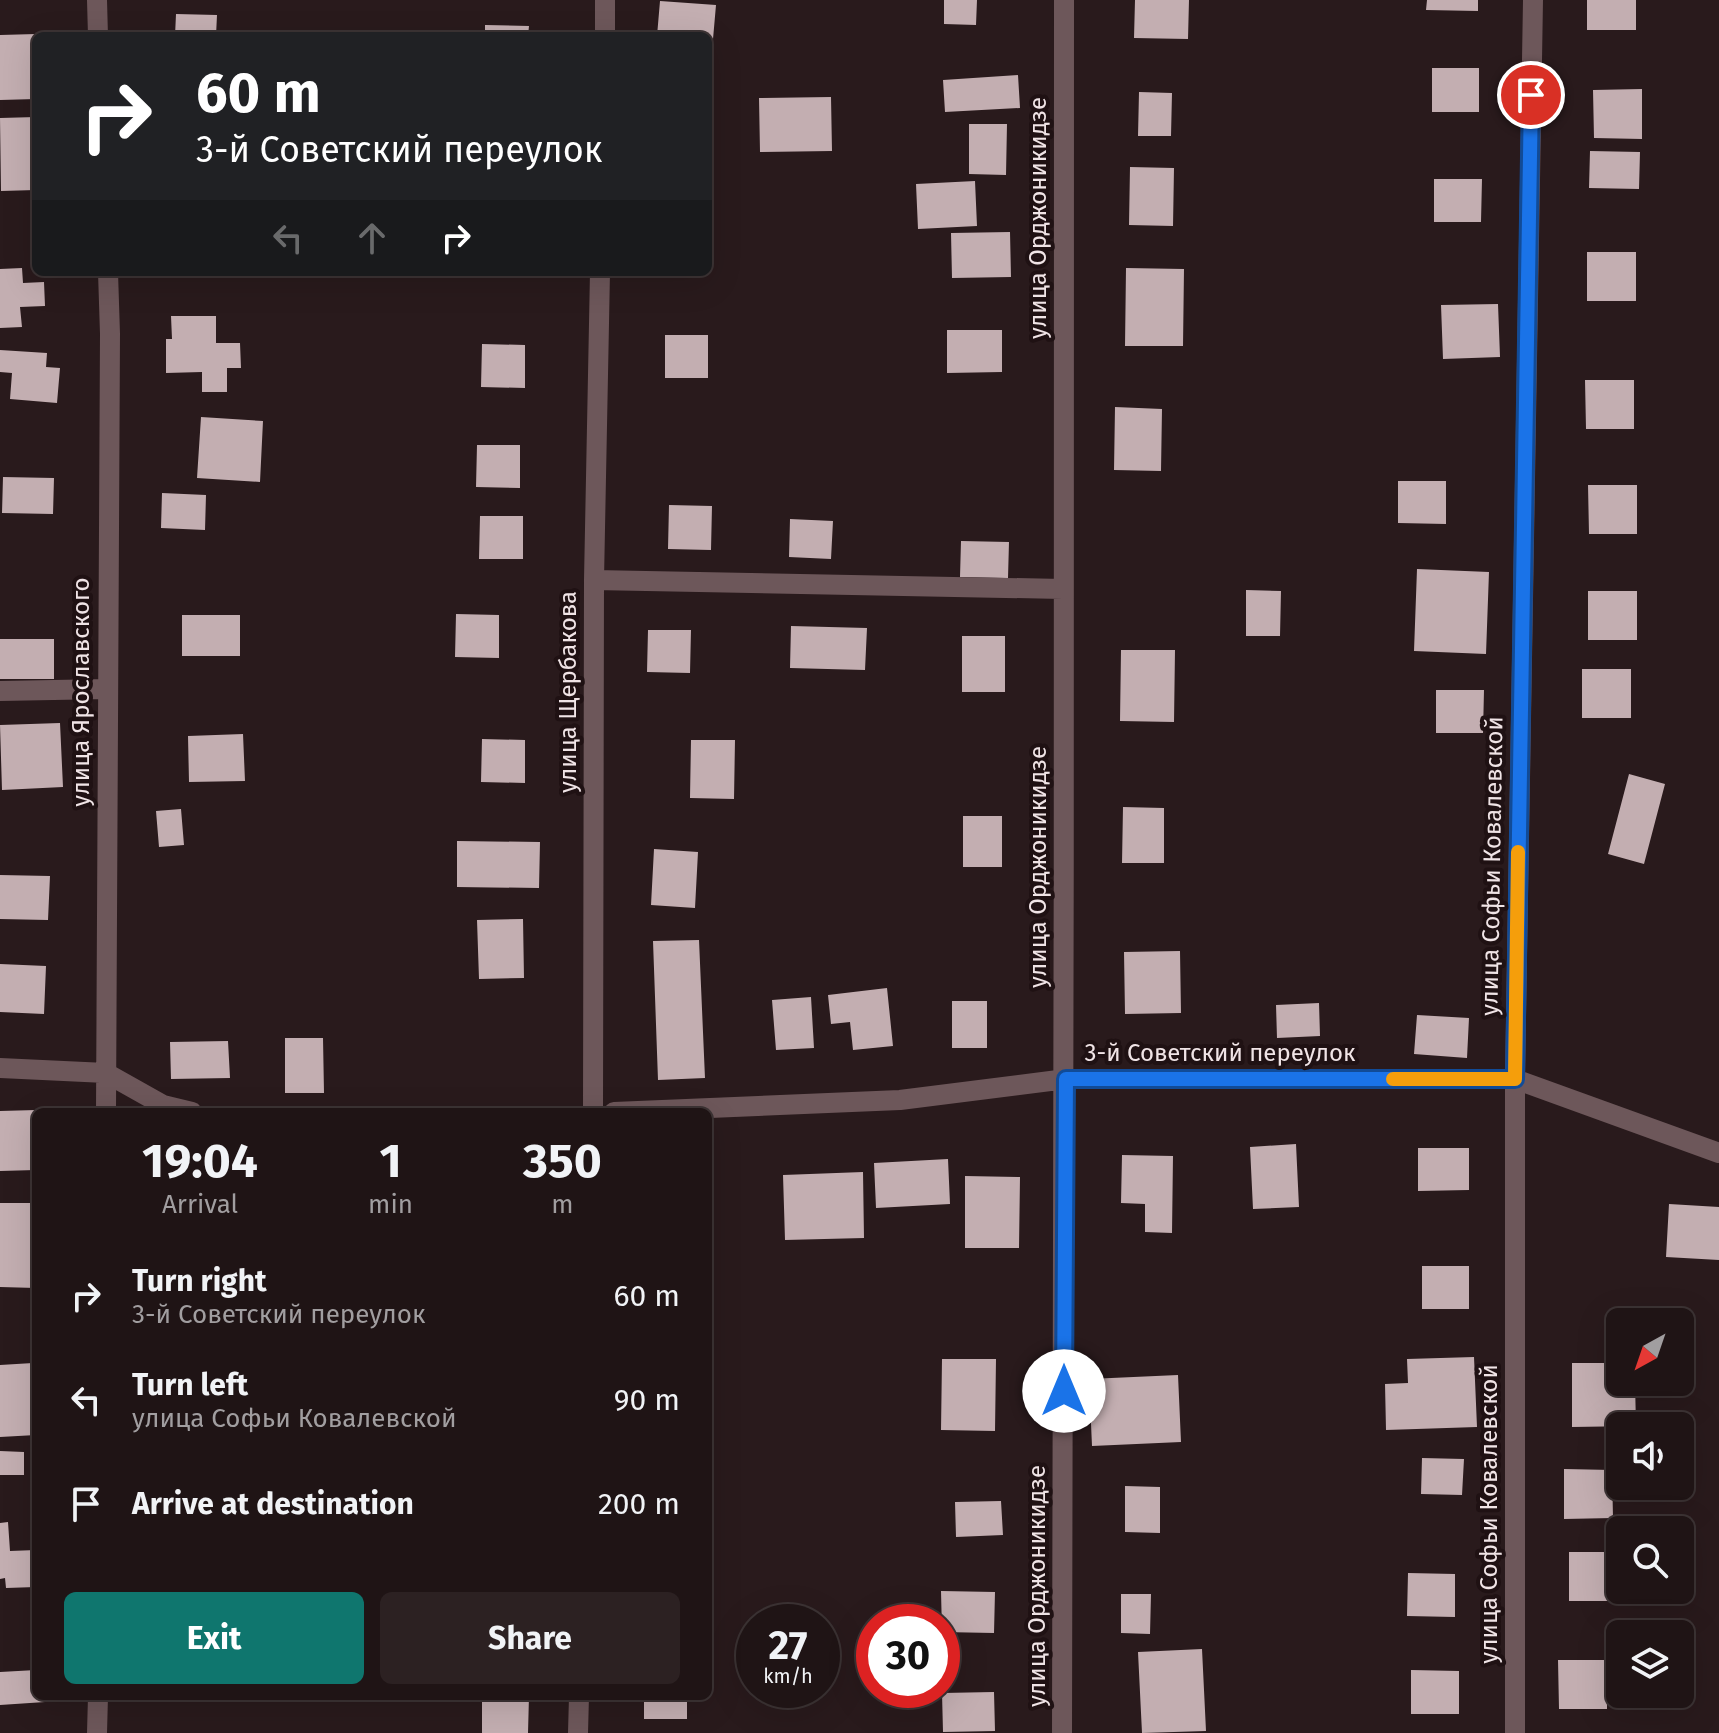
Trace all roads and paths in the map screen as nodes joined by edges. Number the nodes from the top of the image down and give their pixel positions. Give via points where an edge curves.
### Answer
1 (97, 0) edge
2 (605, 0) edge
3 (1064, 0) edge
4 (1533, 0) edge
5 (98, 32) edge
6 (605, 32) edge
7 (108, 276) edge
8 (600, 276) edge
9 (594, 580) junction
10 (1063, 589) junction
11 (107, 689) junction
12 (0, 691) edge
13 (0, 1068) edge
14 (106, 1073) junction
15 (1066, 1079) junction
16 (1515, 1079) junction
17 (106, 1108) edge
18 (175, 1108) edge
19 (593, 1108) edge
20 (709, 1108) edge
21 (1719, 1153) edge
22 (98, 1700) edge
23 (579, 1700) edge
24 (97, 1733) edge
25 (578, 1733) edge
26 (1062, 1733) edge
27 (1515, 1733) edge

1 - 5 street
2 - 6 street
3 - 10 street, улица Орджоникидзе
4 - 16 street, улица Софьи Ковалевской
7 - 11 street, улица Ярославского
8 - 9 street, улица Щербакова
9 - 10 street
9 - 19 street, улица Щербакова
10 - 15 street, улица Орджоникидзе
11 - 12 street
11 - 14 street, улица Ярославского
13 - 14 street
14 - 17 street, улица Ярославского
14 - 18 street
15 - 16 street, 3-й Советский переулок
15 - 20 street, 3-й Советский переулок via 900,1100
15 - 26 street, улица Орджоникидзе
16 - 21 street, 3-й Советский переулок
16 - 27 street, улица Софьи Ковалевской
22 - 24 street
23 - 25 street

